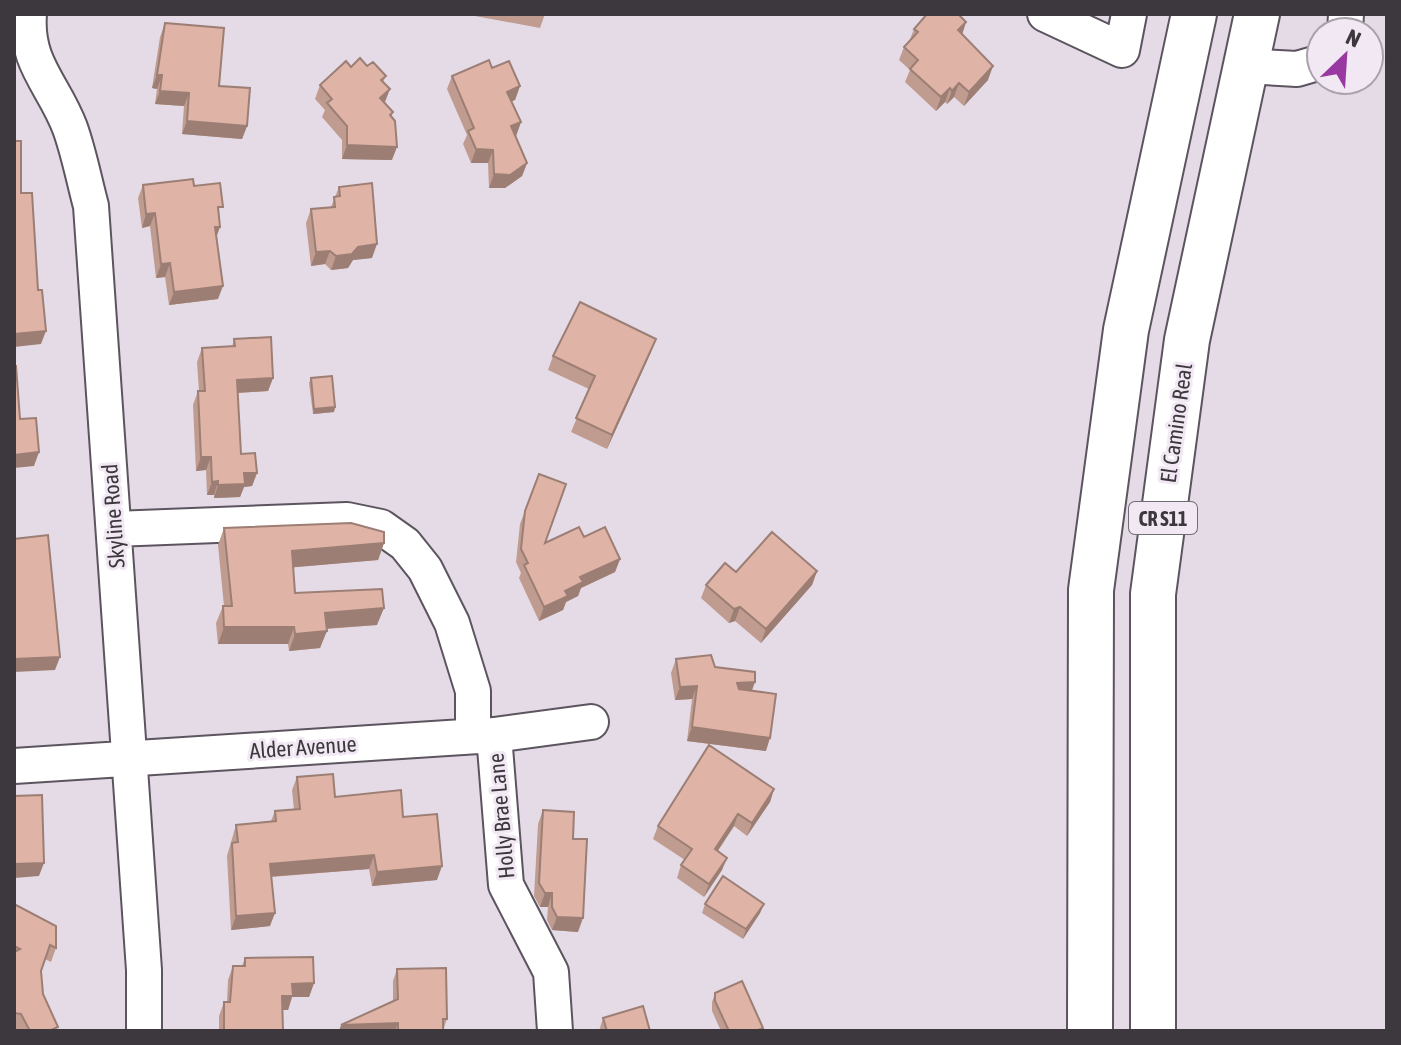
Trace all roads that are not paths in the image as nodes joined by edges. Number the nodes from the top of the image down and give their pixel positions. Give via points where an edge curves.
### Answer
1 (29, 14) edge
2 (1045, 14) edge
3 (1129, 14) edge
4 (1194, 14) edge
5 (1257, 14) edge
6 (1245, 66) junction
7 (1305, 67) edge
8 (114, 529) junction
9 (591, 722) dead end
10 (484, 735) junction
11 (129, 758) junction
12 (14, 766) edge
13 (144, 1031) edge
14 (555, 1031) edge
15 (1090, 1031) edge
16 (1153, 1031) edge

1 - 8 street, Skyline Road via 32,57 70,127 91,206
2 - 3 street via 1122,50
4 - 15 main road, CR S11 via 1126,330 1091,590
5 - 6 main road, El Camino Real / CR S11
6 - 7 street
6 - 16 main road, El Camino Real / CR S11 via 1187,340 1153,594
8 - 10 street, Holly Brae Lane via 347,520 381,527 416,556 452,623
8 - 11 street, Skyline Road
9 - 10 street, Alder Avenue
10 - 11 street, Alder Avenue
10 - 14 street, Holly Brae Lane via 506,885 551,972
11 - 12 street, Alder Avenue
11 - 13 street, Skyline Road

